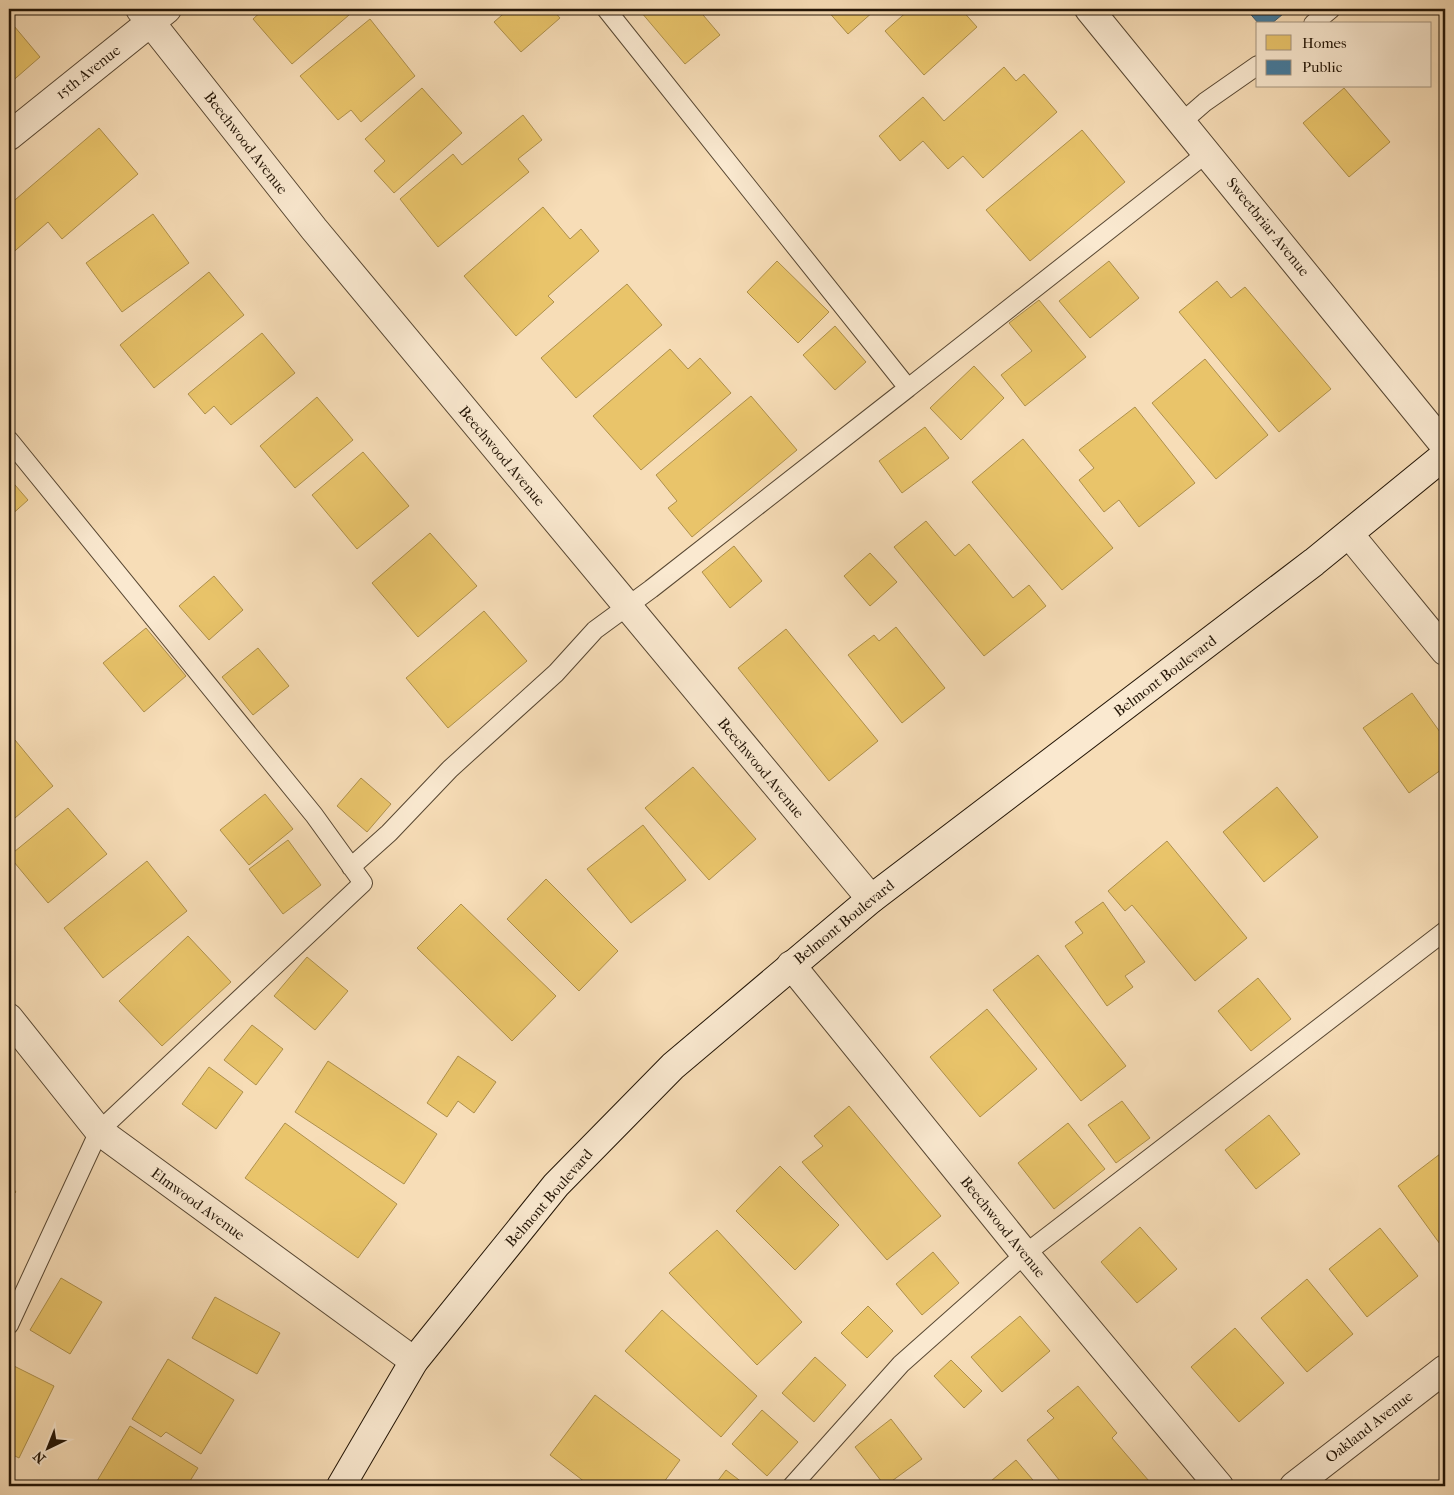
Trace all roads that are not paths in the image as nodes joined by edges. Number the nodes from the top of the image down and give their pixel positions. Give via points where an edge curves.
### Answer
1 (606, 9) edge
2 (1331, 9) edge
3 (1096, 11) edge
4 (153, 13) edge
5 (1315, 22) edge
6 (1256, 66) edge
7 (1182, 122) junction
8 (9, 136) edge
9 (1207, 153) junction
10 (908, 388) junction
11 (9, 440) edge
12 (1445, 446) edge
13 (1445, 455) edge
14 (1349, 534) junction
15 (627, 607) junction
16 (1445, 651) edge
17 (351, 867) junction
18 (871, 899) junction
19 (1445, 931) edge
20 (791, 965) junction
21 (9, 1018) edge
22 (99, 1131) junction
23 (1025, 1254) junction
24 (9, 1325) edge
25 (414, 1361) junction
26 (1445, 1368) edge
27 (341, 1486) edge
28 (792, 1486) edge
29 (1218, 1486) edge
30 (1294, 1486) edge

1 - 10 lane
2 - 5 lane
3 - 7 street, Sweetbriar Avenue
4 - 8 street, 15th Avenue
4 - 15 street, Beechwood Avenue via 314,229
6 - 7 lane
7 - 9 street, Sweetbriar Avenue
9 - 10 lane
9 - 12 street, Sweetbriar Avenue
10 - 15 lane
11 - 17 lane via 314,816
13 - 14 street, Belmont Boulevard
14 - 16 street
14 - 18 street, Belmont Boulevard
15 - 17 lane via 595,630 556,673 450,769 389,833
15 - 18 street, Beechwood Avenue
17 - 22 lane via 363,883
18 - 20 street, Belmont Boulevard
19 - 23 lane
20 - 23 street, Beechwood Avenue
20 - 25 street, Belmont Boulevard via 673,1066 556,1185
21 - 22 street, Elmwood Avenue
22 - 24 lane
22 - 25 street, Elmwood Avenue
23 - 28 lane via 901,1364
23 - 29 street, Beechwood Avenue
25 - 27 street, Belmont Boulevard
26 - 30 street, Oakland Avenue

